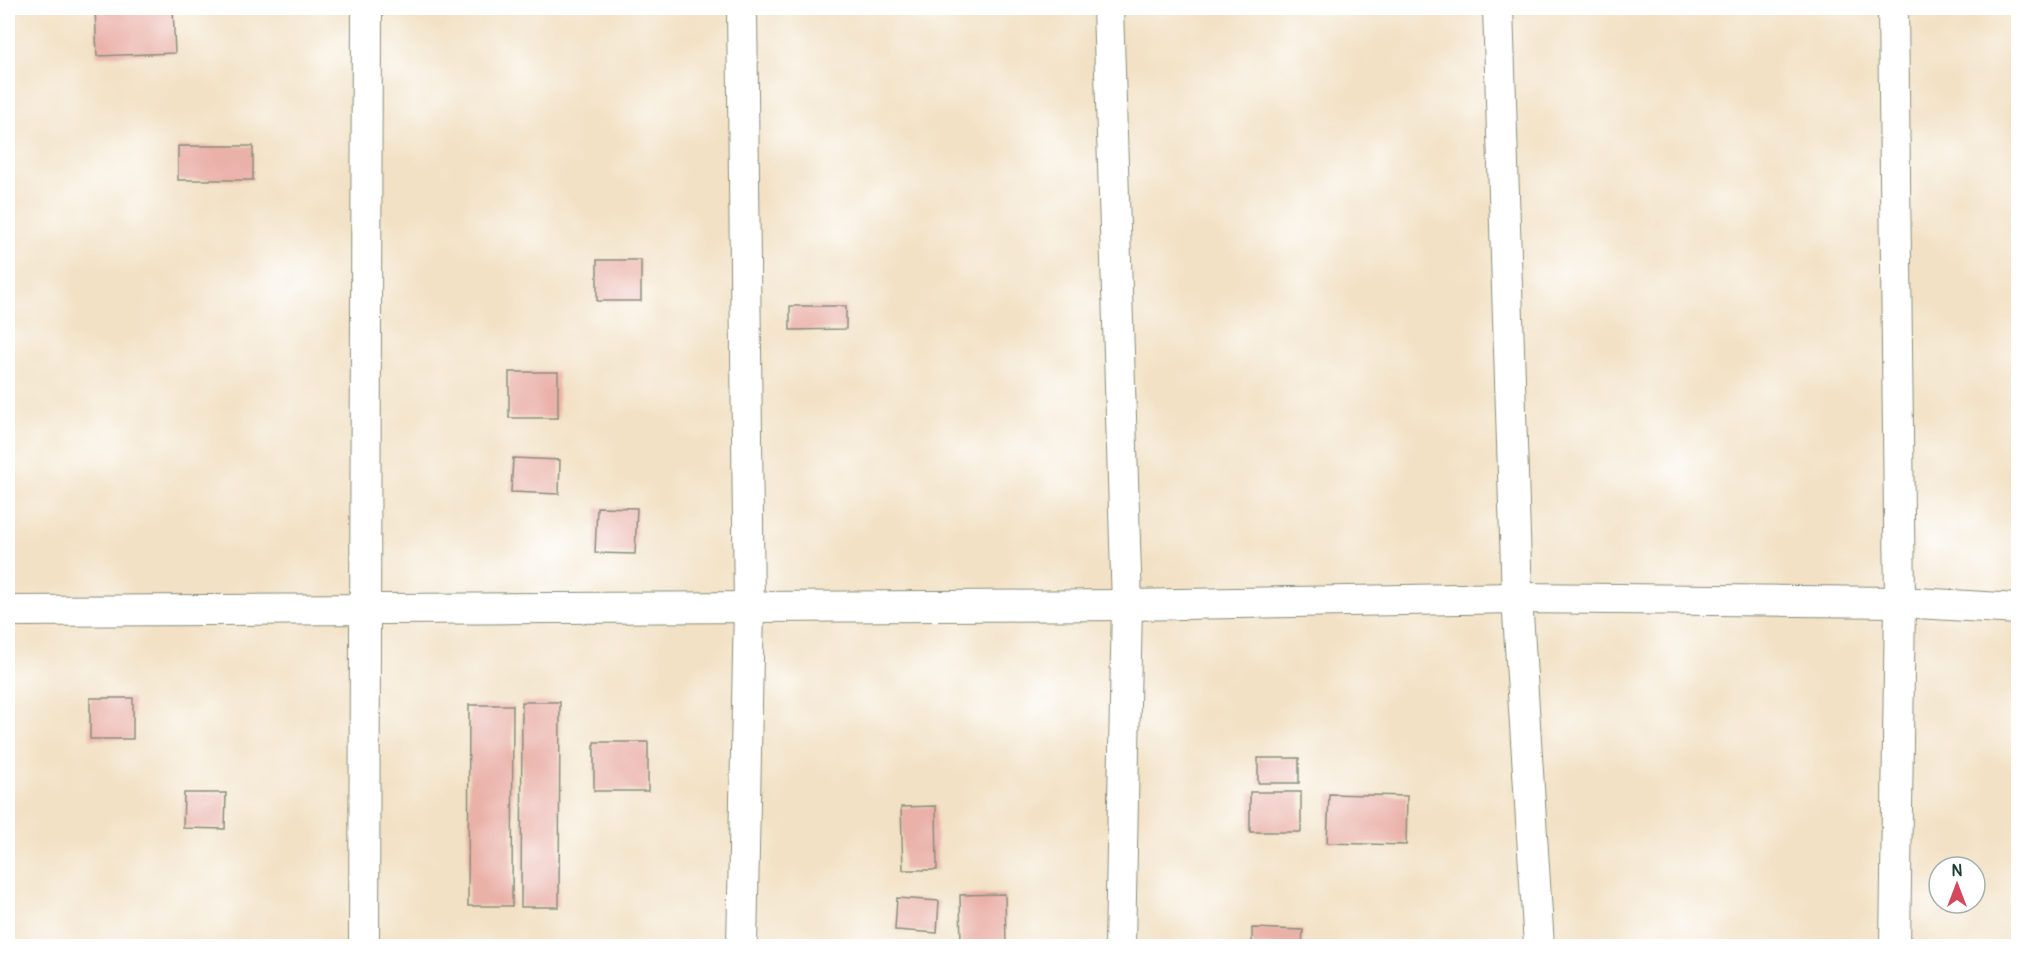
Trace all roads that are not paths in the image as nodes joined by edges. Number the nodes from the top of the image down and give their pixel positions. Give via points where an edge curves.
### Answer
1 (367, 8) edge
2 (742, 8) edge
3 (1108, 8) edge
4 (1498, 8) edge
5 (1893, 8) edge
6 (1517, 598) junction
7 (1900, 602) junction
8 (1127, 606) junction
9 (749, 608) junction
10 (366, 609) junction
11 (2019, 609) edge
12 (8, 611) edge
13 (364, 946) edge
14 (742, 946) edge
15 (1120, 946) edge
16 (1539, 946) edge
17 (1895, 946) edge

1 - 10 street
2 - 9 street
3 - 8 street
4 - 6 street
5 - 7 street
6 - 7 street
6 - 8 street
6 - 16 street
7 - 11 street
7 - 17 street
8 - 9 street
8 - 15 street
9 - 10 street
9 - 14 street
10 - 12 street
10 - 13 street

